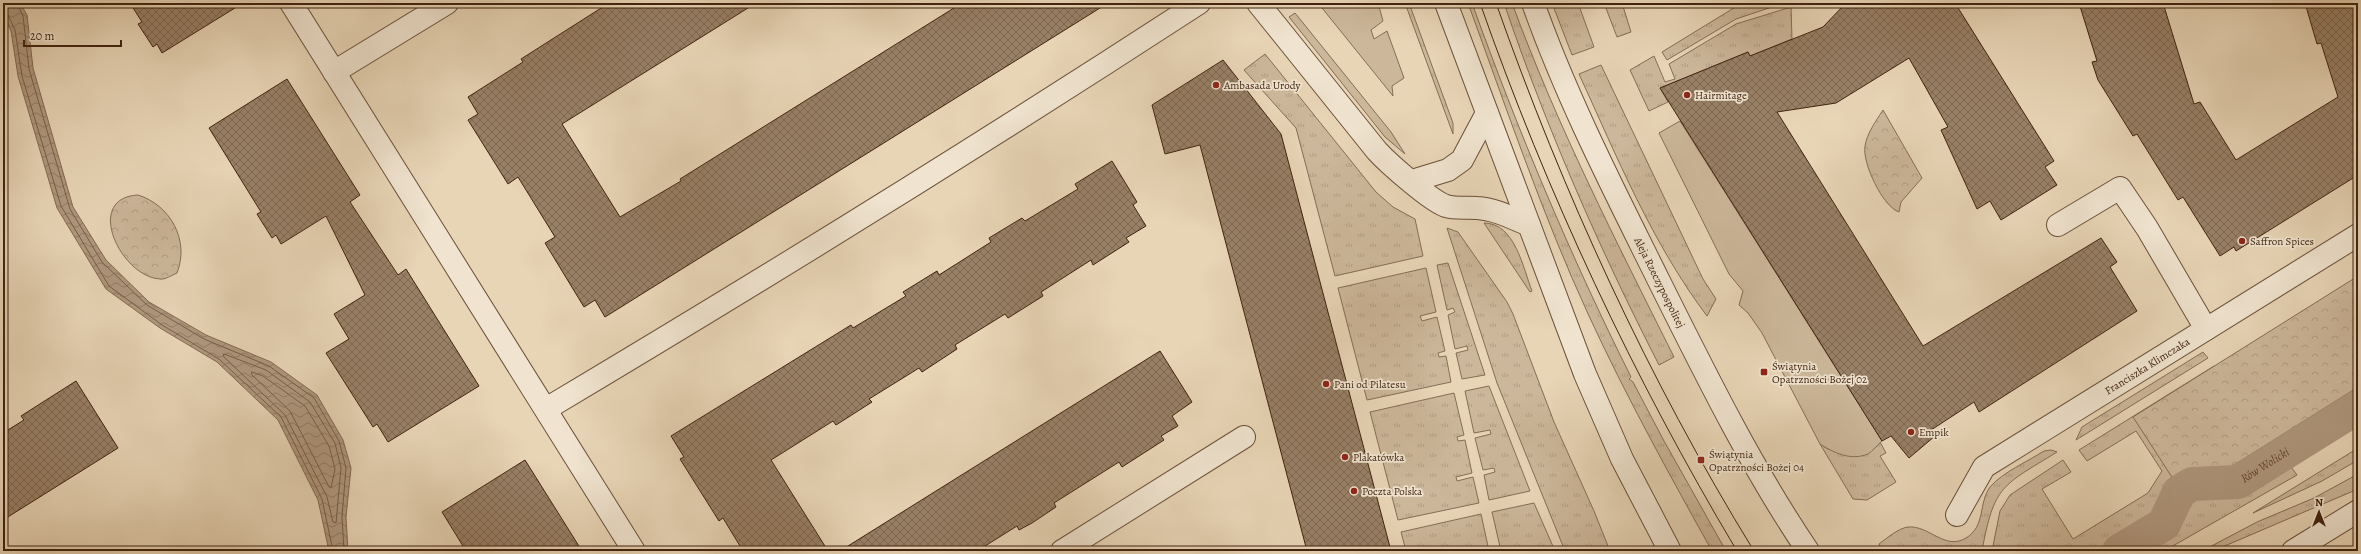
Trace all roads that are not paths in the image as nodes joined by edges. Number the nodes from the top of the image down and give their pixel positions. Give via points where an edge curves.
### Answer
1 (291, 3) edge
2 (447, 3) edge
3 (1199, 3) edge
4 (1258, 3) edge
5 (1446, 3) edge
6 (1533, 3) edge
7 (334, 72) junction
8 (1487, 113) junction
9 (1412, 181) junction
10 (1529, 225) junction
11 (2058, 225) dead end
12 (2358, 235) edge
13 (2206, 329) junction
14 (546, 410) junction
15 (1244, 437) dead end
16 (2358, 511) edge
17 (1957, 516) dead end
18 (634, 551) edge
19 (1062, 551) edge
20 (1670, 551) edge
21 (1808, 551) edge
22 (2294, 551) edge

1 - 7 street
2 - 7 street
3 - 14 street via 884,205
4 - 9 street via 1377,151
5 - 8 street
6 - 21 street, Aleja Rzeczypospolitej via 1585,130 1715,392 1753,463
7 - 14 street
8 - 9 street via 1462,160 1448,170
8 - 10 street
9 - 10 street via 1446,206 1490,210
10 - 20 street via 1599,406 1626,466
11 - 13 street via 2120,188 2147,228
12 - 13 street, Franciszka Klimczaka
13 - 17 street, Franciszka Klimczaka via 1984,467
14 - 18 street
15 - 19 street
16 - 22 street

